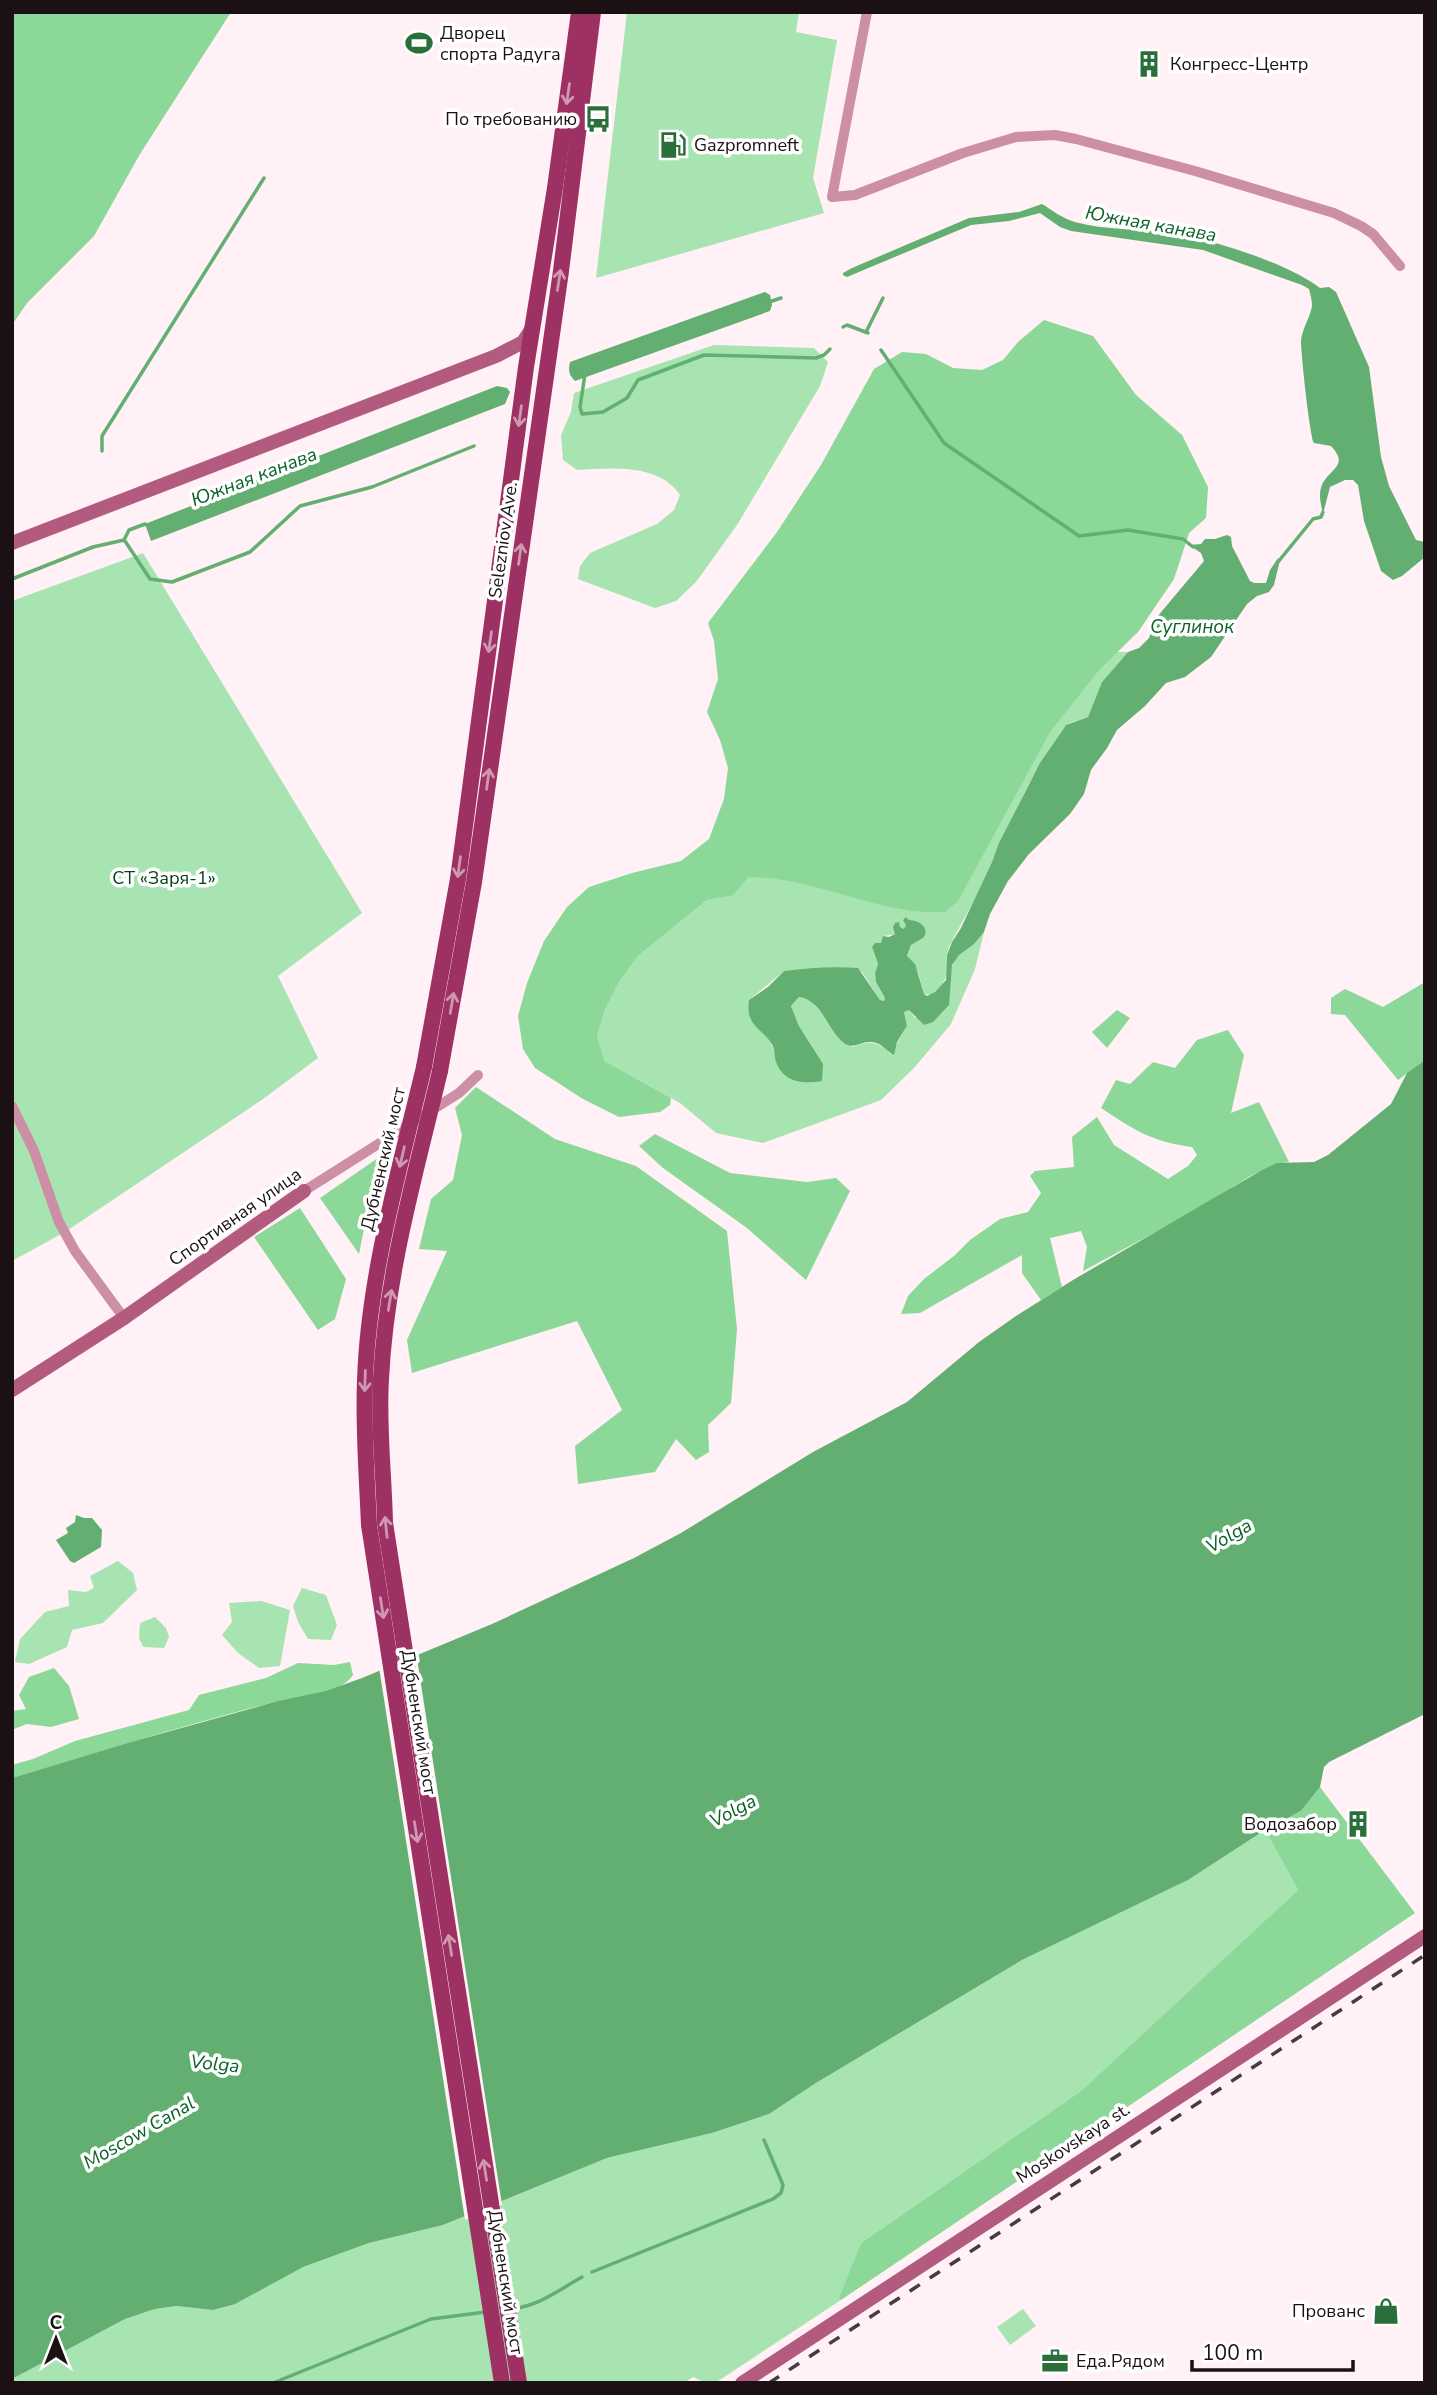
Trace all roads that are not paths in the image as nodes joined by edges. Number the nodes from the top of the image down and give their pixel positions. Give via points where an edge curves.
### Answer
1 (579, 12) edge
2 (593, 12) edge
3 (867, 12) edge
4 (1399, 266) dead end
5 (532, 328) junction
6 (502, 354) junction
7 (526, 367) junction
8 (12, 543) edge
9 (432, 1069) junction
10 (478, 1075) dead end
11 (12, 1106) edge
12 (304, 1191) joint
13 (124, 1318) junction
14 (12, 1390) edge
15 (1425, 1936) edge
16 (502, 2383) edge
17 (519, 2383) edge
18 (742, 2383) edge

1 -> 5 main road, Selezniov Ave.
9 -> 2 main road, Selezniov Ave. via 474,882
3 - 4 street via 832,197 855,195 1016,137 1055,135 1334,213 1373,234
5 - 6 main road via 523,342
5 - 7 main road, Selezniov Ave.
6 - 7 main road via 511,354
6 - 8 main road
7 -> 9 main road, Selezniov Ave.
9 -> 16 main road, Дубненский мост, bridge via 386,1227 373,1303 365,1380 369,1525
17 -> 9 main road, Дубненский мост, bridge via 385,1522 381,1380 389,1306
10 - 12 street, Спортивная улица via 459,1093
11 - 13 street via 59,1222
12 - 13 main road, Спортивная улица
13 - 14 main road, Спортивная улица
15 - 18 main road, Moskovskaya st.

